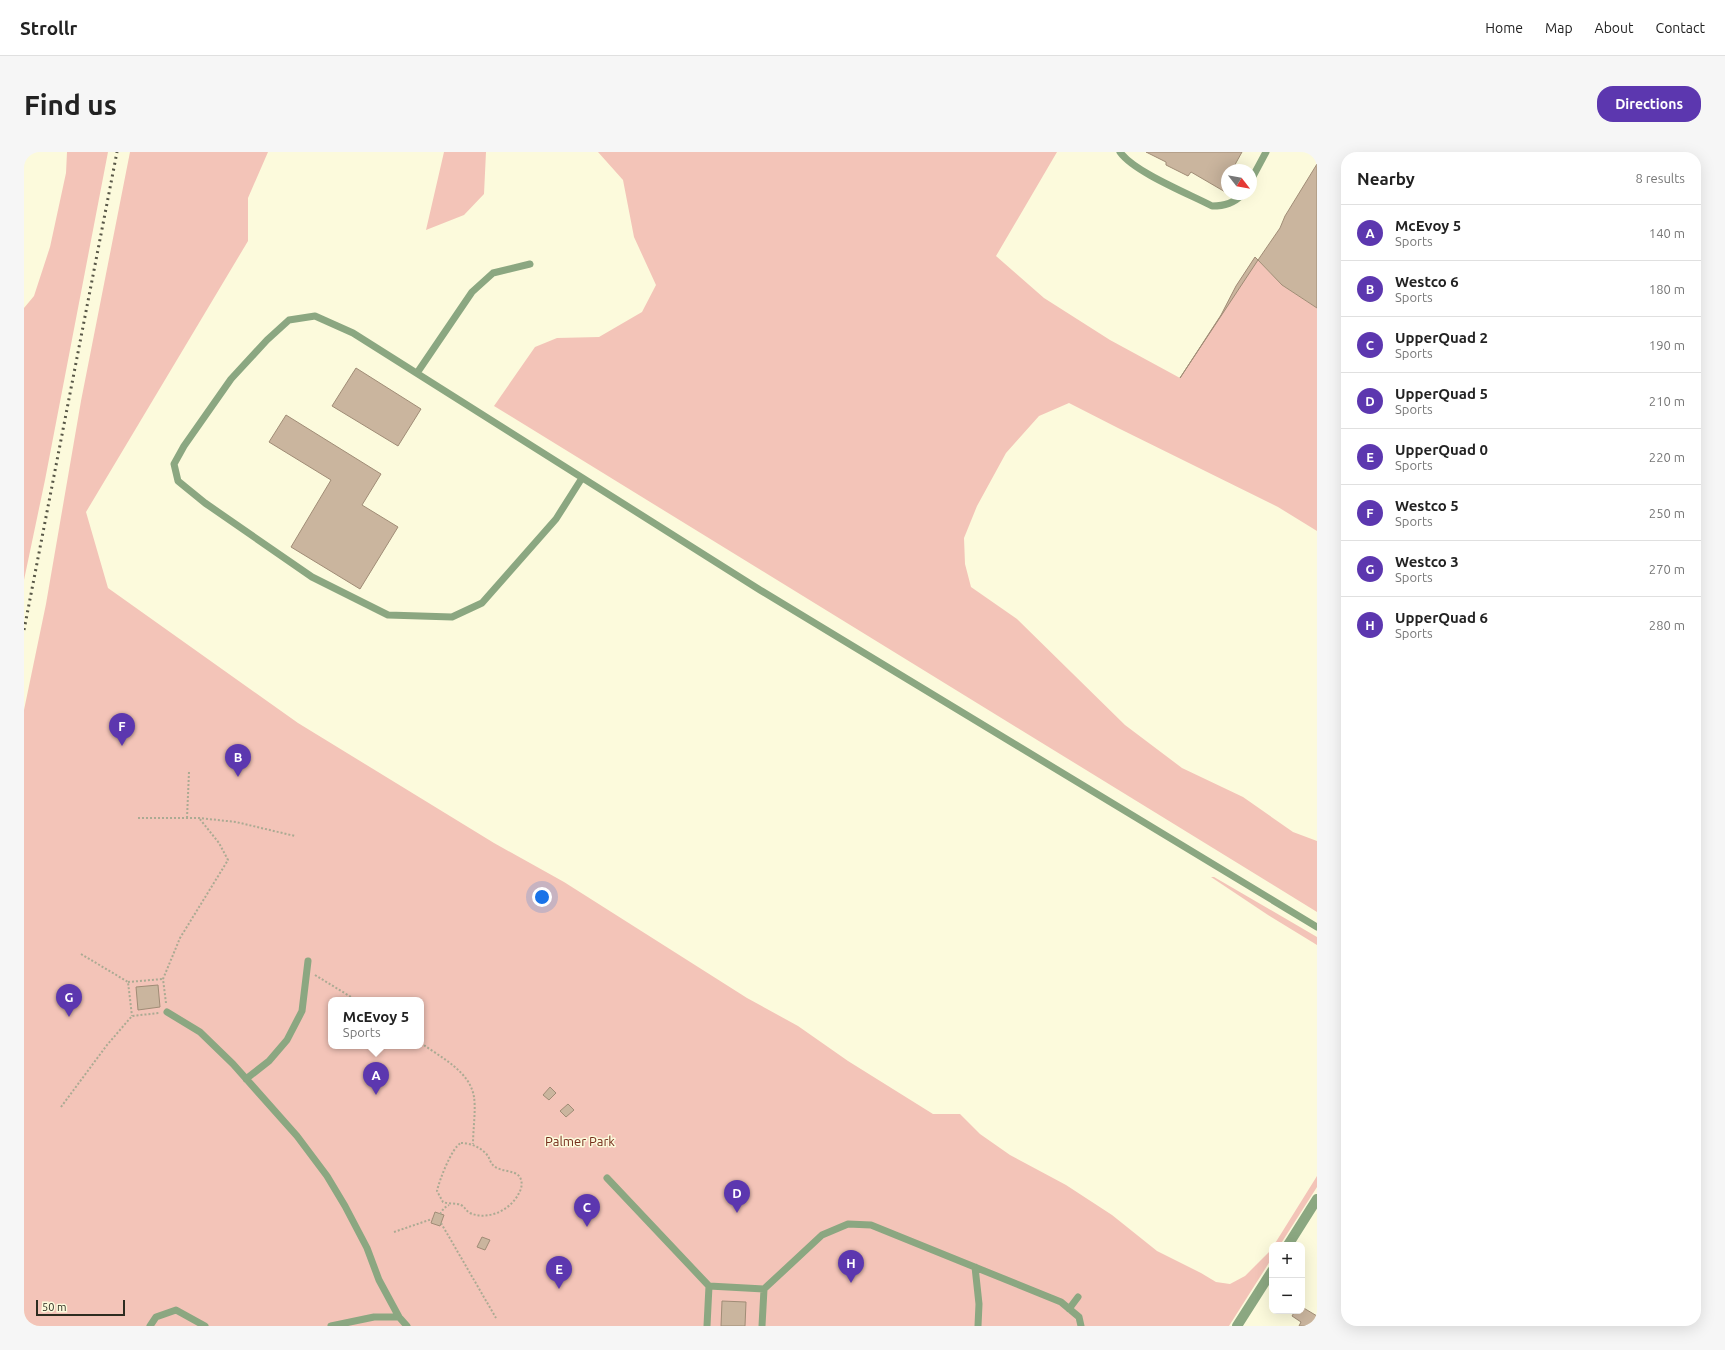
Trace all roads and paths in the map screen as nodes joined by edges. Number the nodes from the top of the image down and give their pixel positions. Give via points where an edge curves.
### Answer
1 (1120, 152) edge
2 (1266, 152) edge
3 (1257, 169) edge
4 (1236, 200) edge
5 (530, 264) dead end
6 (417, 374) junction
7 (582, 478) junction
8 (189, 772) dead end
9 (138, 818) dead end
10 (186, 818) junction
11 (198, 818) junction
12 (295, 836) dead end
13 (1317, 927) edge
14 (81, 954) dead end
15 (308, 961) dead end
16 (307, 970) junction
17 (163, 979) junction
18 (128, 982) junction
19 (351, 997) edge
20 (167, 1012) junction
21 (132, 1016) junction
22 (424, 1045) edge
23 (246, 1079) junction
24 (61, 1107) dead end
25 (473, 1144) junction
26 (607, 1178) dead end
27 (1317, 1198) edge
28 (443, 1202) junction
29 (450, 1204) junction
30 (444, 1208) junction
31 (440, 1214) dead end
32 (432, 1219) dead end
33 (441, 1223) dead end
34 (394, 1232) dead end
35 (1290, 1242) edge
36 (975, 1267) junction
37 (1269, 1276) edge
38 (709, 1286) junction
39 (764, 1289) junction
40 (1078, 1297) dead end
41 (1069, 1309) junction
42 (399, 1317) junction
43 (496, 1318) dead end
44 (150, 1326) edge
45 (205, 1326) edge
46 (331, 1326) edge
47 (407, 1326) edge
48 (707, 1326) edge
49 (762, 1326) edge
50 (978, 1326) edge
51 (1081, 1326) edge
52 (1238, 1326) edge

1 - 4 lane via 1136,168 1212,206 1223,206
2 - 3 lane
5 - 6 lane via 493,273 472,292
6 - 7 lane
6 - 7 lane via 353,333 315,316 289,320 231,379 184,446 174,464 178,481 205,504 312,577 388,615 452,617 482,603 556,519
7 - 13 lane via 760,590
8 - 10 path
9 - 10 path
10 - 11 path
11 - 12 path via 236,822
11 - 17 path via 219,843 228,860 180,938
14 - 18 path
15 - 16 lane
16 - 19 path
16 - 23 lane via 302,1011 287,1040 269,1061
17 - 18 path
17 - 20 path
18 - 21 path
20 - 21 path
20 - 23 lane via 200,1032
21 - 24 path
22 - 25 path via 458,1069 467,1080 474,1097
23 - 42 lane via 298,1136 327,1176 346,1206 367,1248 379,1280
25 - 28 path via 462,1143 454,1148 437,1191
25 - 29 path via 487,1155 492,1165 517,1174 521,1178 520,1192 508,1208 487,1215 469,1213 461,1205
26 - 38 lane
27 - 35 street
28 - 29 path
28 - 30 path
29 - 30 path
30 - 31 path
32 - 34 path
33 - 43 path
36 - 39 lane via 871,1225 848,1224 822,1235
36 - 41 lane via 1061,1302
36 - 50 lane via 979,1304
37 - 52 street
38 - 39 lane
38 - 48 lane
39 - 49 lane
40 - 41 lane
41 - 51 lane via 1079,1317
42 - 46 lane via 374,1317
42 - 47 lane
44 - 45 lane via 156,1317 176,1310

